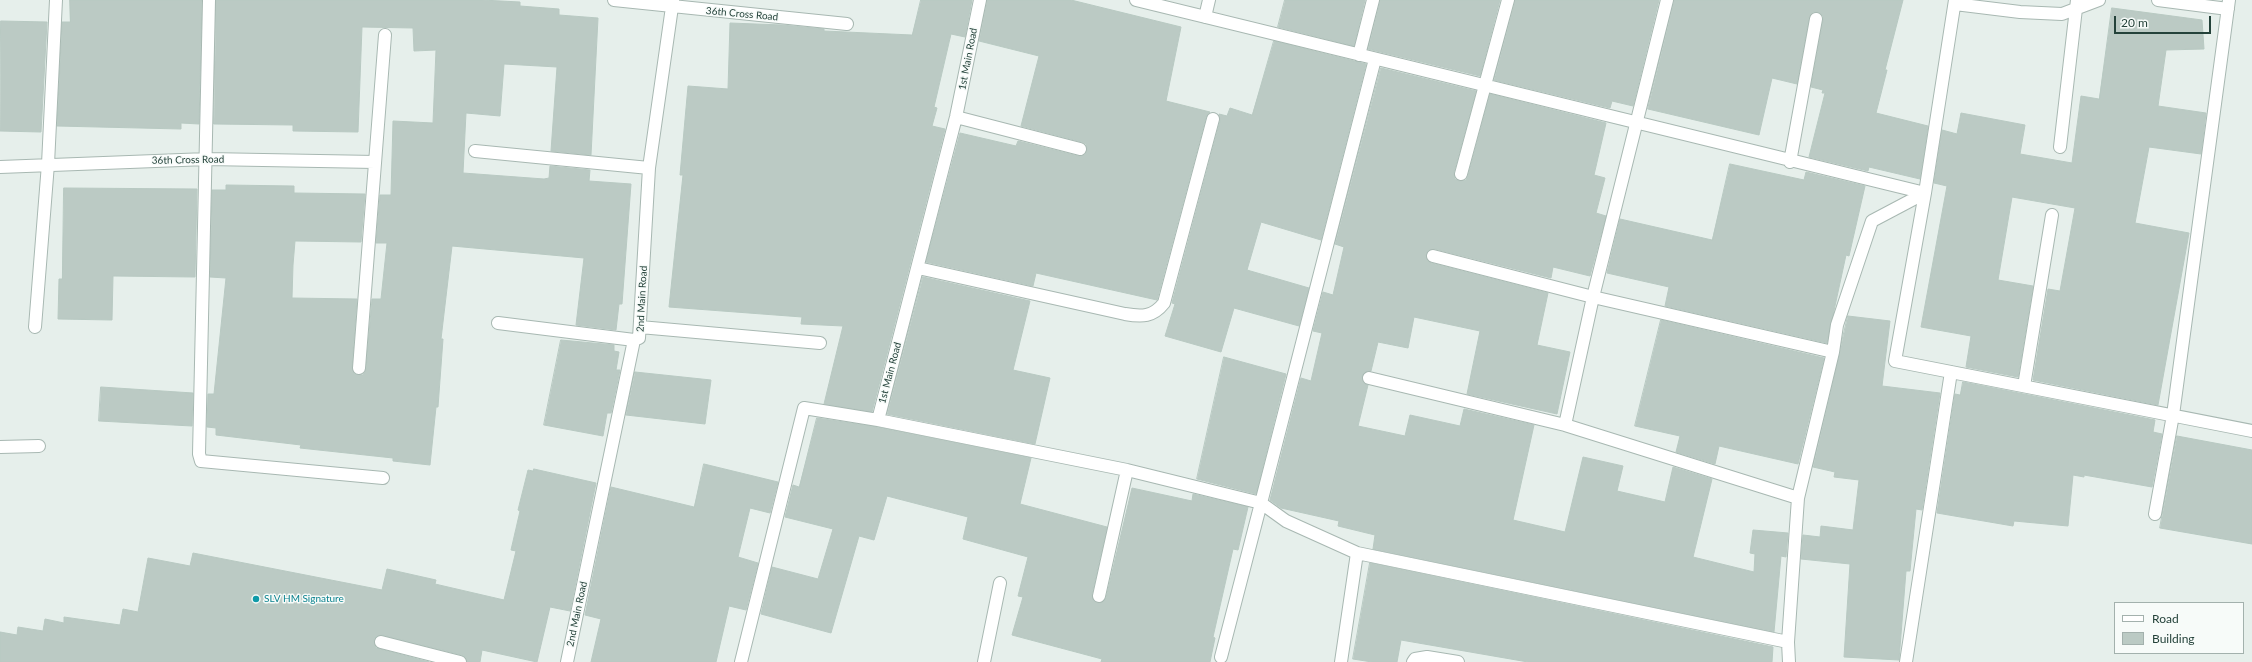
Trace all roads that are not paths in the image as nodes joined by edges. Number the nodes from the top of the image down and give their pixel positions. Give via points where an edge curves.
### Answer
1 (56, 0) edge
2 (209, 0) edge
3 (614, 0) edge
4 (980, 0) edge
5 (1136, 0) edge
6 (1209, 0) edge
7 (1373, 0) edge
8 (1508, 0) edge
9 (1667, 0) edge
10 (2100, 0) edge
11 (2158, 0) edge
12 (1955, 2) edge
13 (672, 4) edge
14 (2077, 5) edge
15 (2228, 5) edge
16 (1205, 17) junction
17 (1816, 19) dead end
18 (847, 24) dead end
19 (385, 35) dead end
20 (1359, 55) junction
21 (1375, 60) junction
22 (1485, 86) junction
23 (956, 117) junction
24 (1213, 119) dead end
25 (1637, 122) junction
26 (2060, 146) dead end
27 (1080, 149) dead end
28 (475, 151) dead end
29 (207, 159) junction
30 (375, 162) junction
31 (1790, 162) junction
32 (48, 164) junction
33 (0, 168) edge
34 (649, 168) junction
35 (1461, 174) dead end
36 (1925, 193) junction
37 (2052, 215) dead end
38 (1434, 256) dead end
39 (918, 268) junction
40 (1593, 297) junction
41 (498, 323) dead end
42 (35, 327) dead end
43 (640, 327) junction
44 (634, 340) junction
45 (820, 343) dead end
46 (1833, 352) junction
47 (359, 368) dead end
48 (1951, 372) junction
49 (1368, 378) dead end
50 (2024, 386) junction
51 (2173, 415) junction
52 (878, 420) junction
53 (1566, 425) junction
54 (2252, 431) edge
55 (39, 446) dead end
56 (0, 447) edge
57 (1127, 470) junction
58 (383, 478) dead end
59 (1798, 498) junction
60 (1261, 503) junction
61 (2155, 514) dead end
62 (1357, 553) junction
63 (1000, 582) dead end
64 (1099, 596) dead end
65 (381, 642) dead end
66 (1788, 642) junction
67 (1221, 657) dead end
68 (460, 662) edge
69 (567, 662) edge
70 (741, 662) edge
71 (984, 662) edge
72 (1341, 662) edge
73 (1413, 662) edge
74 (1458, 662) edge
75 (1789, 662) edge
76 (1906, 662) edge

1 - 32 street
2 - 29 street
3 - 13 street, 36th Cross Road
4 - 23 street, 1st Main Road
5 - 16 street
6 - 16 street
7 - 20 street
8 - 22 street
9 - 25 street
10 - 14 street
11 - 15 street
12 - 14 street via 2020,12 2062,14
12 - 36 street
13 - 18 street, 36th Cross Road
13 - 34 street, 2nd Main Road
14 - 26 street
15 - 51 street
16 - 20 street
17 - 31 street
19 - 30 street
20 - 21 street
21 - 22 street
21 - 60 street
22 - 25 street
22 - 35 street
23 - 27 street
23 - 39 street, 1st Main Road
24 - 39 street via 1164,303 1157,311 1148,315 1125,314
25 - 31 street
25 - 40 street
28 - 34 street
29 - 30 street, 36th Cross Road
29 - 32 street, 36th Cross Road
29 - 58 street via 199,454 201,461
30 - 47 street
31 - 36 street
32 - 33 street, 36th Cross Road
32 - 42 street
34 - 43 street, 2nd Main Road
36 - 46 street via 1872,221 1837,325
36 - 48 street via 1895,361
37 - 50 street
38 - 40 street
39 - 52 street, 1st Main Road
40 - 46 street
40 - 53 street
41 - 44 street
43 - 44 street, 2nd Main Road via 639,338
43 - 45 street
44 - 69 street, 2nd Main Road
46 - 59 street
48 - 50 street
48 - 76 street
49 - 53 street
50 - 51 street
51 - 54 street
51 - 61 street
52 - 57 street
52 - 70 street via 804,408
53 - 59 street
55 - 56 street
57 - 60 street
57 - 64 street
59 - 66 street
60 - 62 street via 1286,521
60 - 67 street
62 - 66 street
62 - 72 street
63 - 71 street
65 - 68 street
66 - 75 street
73 - 74 street via 1415,659 1427,657

